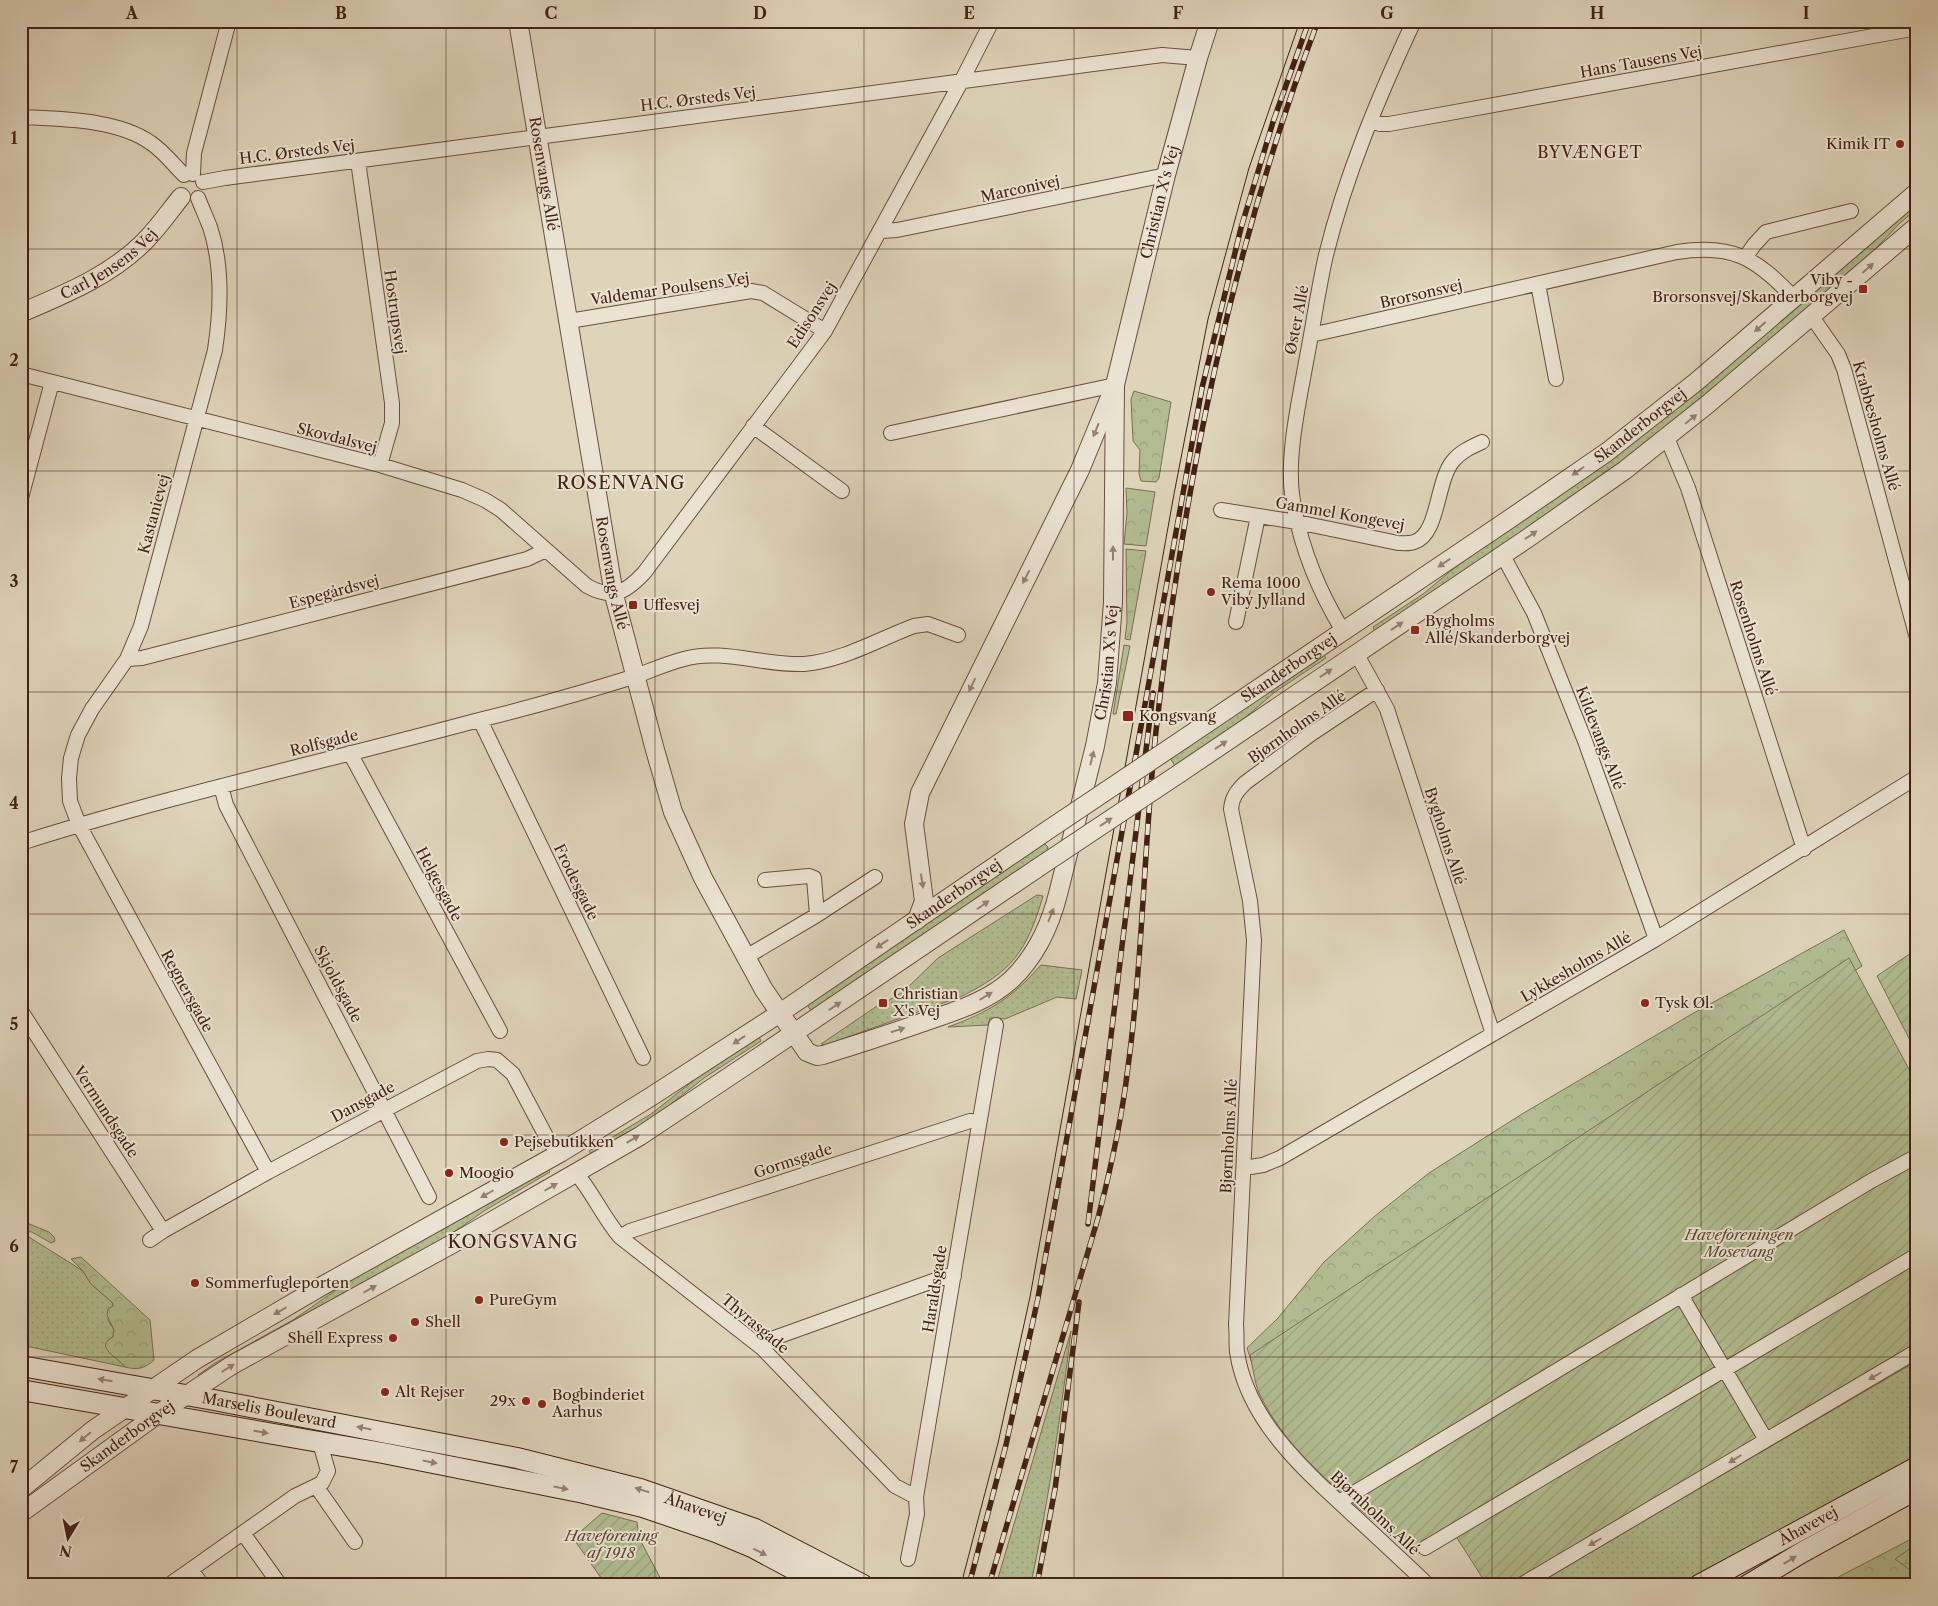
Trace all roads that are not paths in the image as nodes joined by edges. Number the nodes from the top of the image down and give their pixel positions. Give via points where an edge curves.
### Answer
1 (518, 21) edge
2 (992, 21) edge
3 (1210, 21) edge
4 (1414, 21) edge
5 (225, 23) edge
6 (1917, 28) edge
7 (1198, 58) junction
8 (962, 82) junction
9 (21, 117) edge
10 (1371, 120) junction
11 (536, 137) junction
12 (358, 162) junction
13 (1166, 175) junction
14 (193, 177) junction
15 (1917, 192) edge
16 (190, 197) junction
17 (1851, 211) dead end
18 (1917, 226) edge
19 (881, 231) junction
20 (1745, 258) junction
21 (1538, 284) junction
22 (1794, 298) junction
23 (21, 313) edge
24 (1812, 317) junction
25 (568, 321) junction
26 (825, 331) junction
27 (1311, 335) junction
28 (21, 374) edge
29 (1556, 379) dead end
30 (52, 382) junction
31 (1114, 385) junction
32 (197, 419) junction
33 (753, 426) junction
34 (890, 432) dead end
35 (1667, 438) junction
36 (1482, 442) dead end
37 (380, 465) junction
38 (842, 492) dead end
39 (21, 498) edge
40 (1221, 510) dead end
41 (1258, 516) junction
42 (1297, 522) junction
43 (546, 550) junction
44 (1502, 554) junction
45 (614, 595) junction
46 (1236, 622) dead end
47 (1343, 631) junction
48 (958, 635) dead end
49 (1917, 638) edge
50 (1356, 653) junction
51 (127, 660) junction
52 (635, 676) junction
53 (1377, 690) junction
54 (480, 720) junction
55 (350, 753) junction
56 (1917, 777) edge
57 (221, 786) junction
58 (79, 825) junction
59 (21, 843) edge
60 (1804, 849) junction
61 (875, 877) dead end
62 (765, 880) dead end
63 (817, 915) junction
64 (917, 920) junction
65 (1656, 939) junction
66 (746, 957) junction
67 (21, 1011) edge
68 (780, 1013) junction
69 (996, 1025) dead end
70 (500, 1031) dead end
71 (794, 1034) junction
72 (1493, 1034) junction
73 (644, 1058) dead end
74 (384, 1109) junction
75 (978, 1122) junction
76 (560, 1153) junction
77 (1917, 1156) edge
78 (1244, 1168) junction
79 (268, 1172) junction
80 (576, 1173) junction
81 (429, 1197) dead end
82 (163, 1231) junction
83 (620, 1237) junction
84 (150, 1240) dead end
85 (1917, 1255) edge
86 (954, 1276) junction
87 (1681, 1295) junction
88 (762, 1348) junction
89 (1917, 1351) edge
90 (21, 1366) edge
91 (1724, 1370) junction
92 (153, 1388) junction
93 (21, 1390) edge
94 (187, 1395) junction
95 (125, 1408) junction
96 (158, 1414) junction
97 (1766, 1440) junction
98 (320, 1443) junction
99 (517, 1458) joint
100 (1917, 1466) edge
101 (513, 1479) joint
102 (316, 1486) junction
103 (21, 1489) edge
104 (1917, 1490) edge
105 (916, 1497) junction
106 (1860, 1497) junction
107 (1339, 1502) junction
108 (21, 1513) edge
109 (243, 1533) junction
110 (355, 1542) dead end
111 (1425, 1548) dead end
112 (908, 1559) dead end
113 (191, 1570) junction
114 (169, 1585) edge
115 (202, 1585) edge
116 (280, 1585) edge
117 (823, 1585) edge
118 (863, 1585) edge
119 (1428, 1585) edge
120 (1522, 1585) edge
121 (1699, 1585) edge
122 (1720, 1585) edge
123 (1748, 1585) edge

1 - 11 street, Rosenvangs Allé
2 - 8 street, Edisonsvej
3 - 7 street, Christian X's Vej
4 - 10 street, Øster Allé
5 - 14 street via 194,153
6 - 10 street, Hans Tausens Vej via 1390,124
7 - 8 street, H.C. Ørsteds Vej via 1162,55
7 - 13 street, Christian X's Vej
8 - 11 street, H.C. Ørsteds Vej
8 - 19 street, Edisonsvej
9 - 14 street via 101,124 133,133 152,143
10 - 27 street, Øster Allé via 1326,255
11 - 12 street, H.C. Ørsteds Vej
11 - 25 street, Rosenvangs Allé
12 - 14 street, H.C. Ørsteds Vej via 225,178
12 - 37 street, Hostrupsvej via 392,403 392,423
13 - 19 street, Marconivej
13 - 31 street, Christian X's Vej
14 - 16 street via 203,191
14 - 16 street via 177,185
15 - 22 street, Skanderborgvej
16 - 23 street, Carl Jensens Vej via 119,263 82,286
16 - 32 street, Kastanievej via 210,228 220,288 215,350
17 - 20 street via 1766,232
24 -> 18 street, Skanderborgvej
19 - 26 street, Edisonsvej
20 - 21 street, Brorsonsvej via 1712,249 1697,249
20 - 22 street, Brorsonsvej via 1770,274
21 - 27 street, Brorsonsvej
21 - 29 street
22 -> 47 street, Skanderborgvej via 1607,452
35 -> 24 street, Skanderborgvej
24 - 49 street, Krabbesholms Allé via 1838,354 1844,369
25 - 26 street, Valdemar Poulsens Vej via 751,291 763,293
25 - 45 street, Rosenvangs Allé
26 - 33 street, Edisonsvej
27 - 42 street, Øster Allé via 1298,405 1292,465
28 - 30 street, Skovdalsvej
30 - 32 street, Skovdalsvej
30 - 39 street
31 - 34 street
31 -> 64 street, Christian X's Vej via 1080,470 920,793 914,824 924,901
71 -> 31 street, Christian X's Vej via 807,1052 817,1056 949,1013 982,999 1010,981 1030,959 1044,932 1054,911 1095,746 1107,683 1113,602
32 - 37 street, Skovdalsvej
32 - 51 street, Kastanievej via 141,626
33 - 38 street
33 - 45 street, Edisonsvej via 644,573 632,586
44 -> 35 street, Skanderborgvej
35 - 60 street, Rosenholms Allé via 1688,488
36 - 42 street, Gammel Kongevej via 1451,462 1426,535 1415,542 1398,543
37 - 43 street, Skovdalsvej via 485,500
40 - 41 street, Gammel Kongevej
41 - 42 street, Gammel Kongevej
41 - 46 street
42 - 47 street, Øster Allé via 1314,577
43 - 45 street, Skovdalsvej via 587,586
43 - 51 street, Espegårdsvej via 527,559
50 -> 44 street, Skanderborgvej
44 - 65 street, Kildevangs Allé via 1534,613 1578,723
45 - 52 street, Rosenvangs Allé
47 - 50 street, Skanderborgvej
47 - 64 street, Skanderborgvej, bridge
48 - 52 street via 928,624 914,626 816,662 789,664 702,656 686,658
50 - 53 street, Bygholms Allé
71 -> 50 street, Skanderborgvej, bridge
51 - 58 street, Kastanievej via 92,709 78,735 69,778 70,801
52 - 54 street, Rolfsgade
52 - 66 street, Rosenvangs Allé via 673,812 703,878
53 - 72 street, Bygholms Allé via 1387,709
53 - 78 street, Bjørnholms Allé via 1245,783 1232,802 1254,940
54 - 55 street, Rolfsgade
54 - 73 street, Frodesgade
55 - 57 street, Rolfsgade
55 - 70 street, Helgesgade
56 - 60 street, Lykkesholms Allé
57 - 58 street, Rolfsgade
57 - 74 street, Skjoldsgade via 226,805
58 - 59 street, Rolfsgade
58 - 79 street, Regnersgade
60 - 65 street, Lykkesholms Allé
61 - 63 street
62 - 63 street via 814,878
63 - 66 street
64 -> 68 street, Skanderborgvej
65 - 72 street, Lykkesholms Allé
66 - 68 street, Rosenvangs Allé
67 - 82 street, Vermundsgade
68 - 71 street, Christian X's Vej
68 -> 76 street, Skanderborgvej
69 - 75 street, Haraldsgade
80 -> 71 street, Skanderborgvej via 640,1136
72 - 78 street, Lykkesholms Allé via 1280,1158
74 - 76 street, Dansgade via 477,1061 497,1060 513,1074 548,1140
74 - 79 street, Dansgade
74 - 81 street, Skjoldsgade
75 - 83 street, Gormsgade via 970,1121 630,1230
75 - 86 street, Haraldsgade
76 - 80 street
76 -> 92 street, Skanderborgvej via 322,1286 196,1359
77 - 87 street
78 - 107 street, Bjørnholms Allé via 1236,1325 1240,1362 1259,1411 1276,1436 1297,1462
79 - 82 street, Dansgade
80 - 83 street, Thyrasgade
94 -> 80 street, Skanderborgvej via 232,1365
82 - 84 street, Dansgade
83 - 88 street, Thyrasgade
85 - 91 street
86 - 88 street via 774,1338
86 - 105 street, Haraldsgade
87 - 91 street
87 - 107 street
88 - 105 street, Thyrasgade via 895,1486
89 -> 97 street
92 -> 90 main road, Marselis Boulevard
91 - 97 street
91 - 111 street
92 - 94 main road, Marselis Boulevard
92 - 95 street, Skanderborgvej
93 - 95 main road, Marselis Boulevard
94 - 96 street, Skanderborgvej
99 -> 94 main road, Marselis Boulevard
95 - 96 main road, Marselis Boulevard
95 -> 103 street, Skanderborgvej
96 -> 98 main road, Marselis Boulevard
96 - 108 street, Skanderborgvej
97 -> 120 street
98 -> 101 main road, Marselis Boulevard
98 - 102 street via 328,1471 322,1483
118 -> 99 main road, Åhavevej via 755,1529 721,1516 640,1489
100 - 106 main road, Åhavevej
101 -> 117 main road, Åhavevej via 643,1507 752,1547
102 - 109 street via 295,1496
102 - 110 street
123 -> 104 main road, Åhavevej
105 - 112 street, Haraldsgade via 917,1514
106 - 121 main road, Åhavevej
106 - 122 main road
107 - 119 street, Bjørnholms Allé
109 - 113 street
109 - 116 street
113 - 114 street
113 - 115 street

